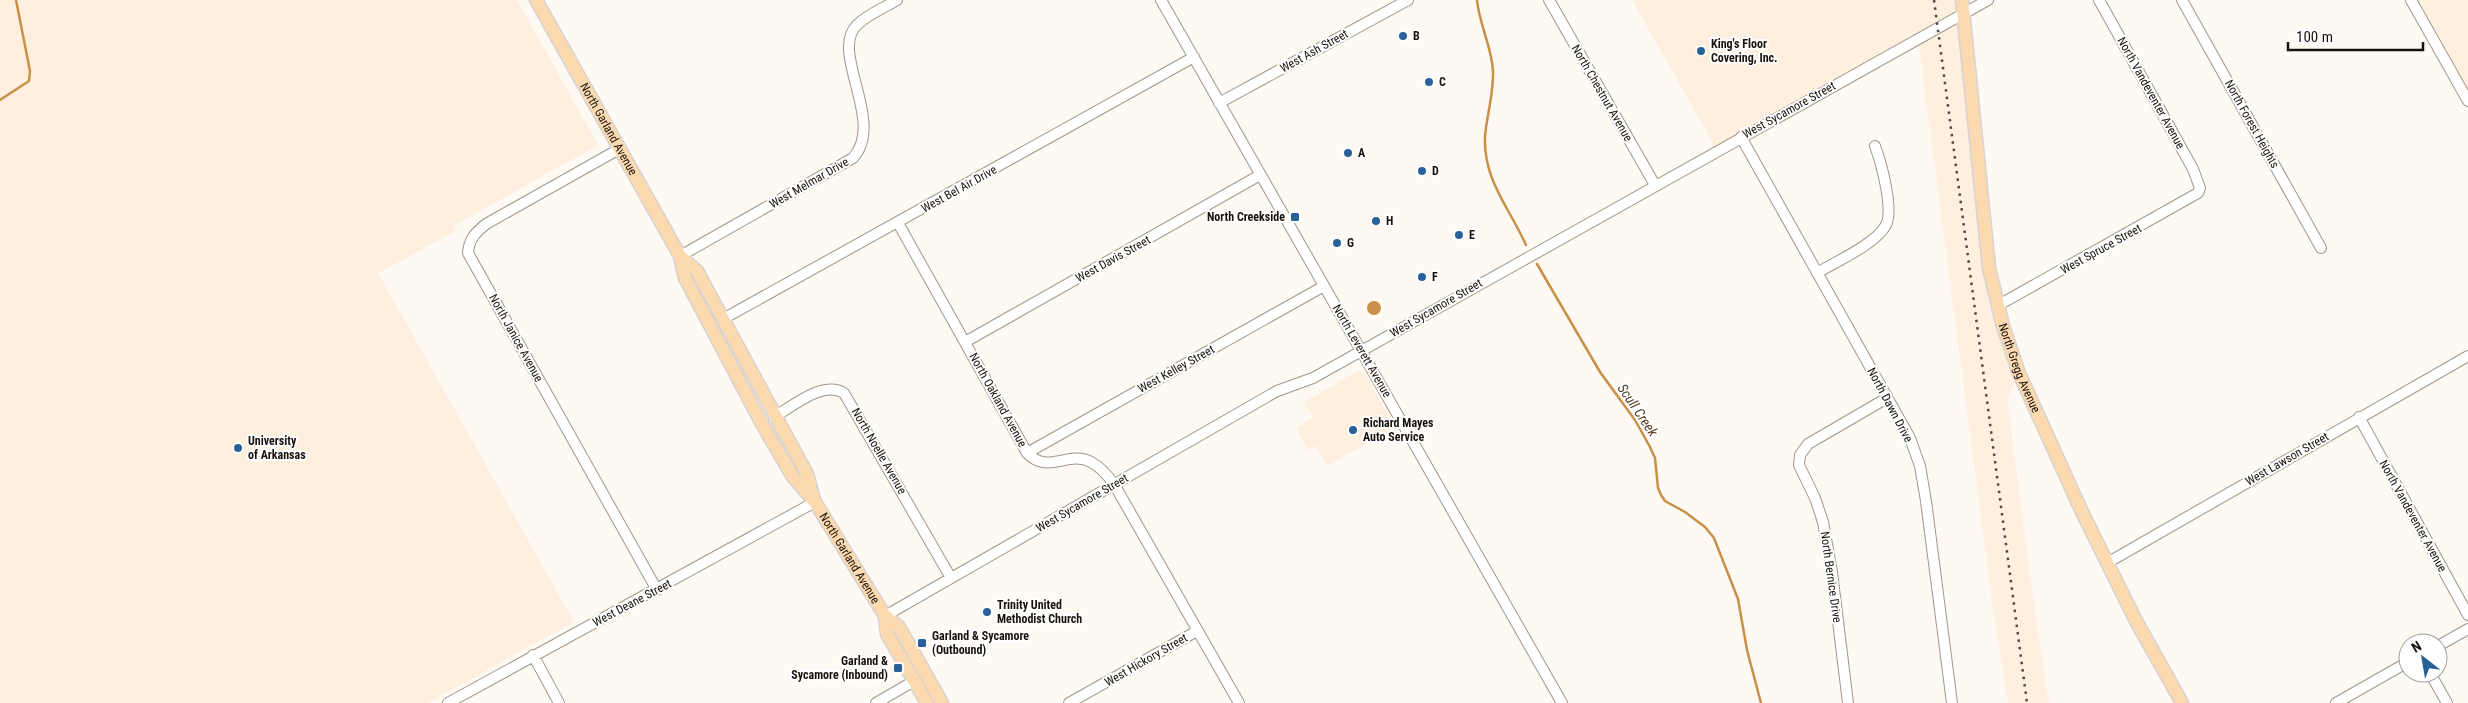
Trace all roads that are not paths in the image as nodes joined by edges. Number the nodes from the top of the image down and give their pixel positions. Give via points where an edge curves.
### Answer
1 (536, 0) edge
2 (897, 0) edge
3 (1161, 0) edge
4 (1408, 0) edge
5 (1548, 0) edge
6 (1988, 0) edge
7 (2099, 0) edge
8 (2182, 0) edge
9 (2411, 0) edge
10 (1963, 6) edge
11 (1194, 57) junction
12 (2468, 100) edge
13 (1219, 103) junction
14 (1741, 137) junction
15 (1875, 146) dead end
16 (621, 148) junction
17 (1260, 175) junction
18 (1655, 185) junction
19 (2200, 188) joint
20 (898, 223) junction
21 (2320, 248) dead end
22 (680, 256) junction
23 (1817, 272) junction
24 (1324, 286) junction
25 (1997, 306) junction
26 (722, 319) junction
27 (965, 342) junction
28 (1362, 351) junction
29 (2468, 356) edge
30 (1888, 398) junction
31 (774, 417) junction
32 (2358, 417) junction
33 (1027, 452) junction
34 (1114, 484) junction
35 (815, 502) junction
36 (2108, 563) junction
37 (951, 578) junction
38 (657, 590) junction
39 (885, 616) junction
40 (2468, 616) edge
41 (2468, 629) edge
42 (1197, 631) junction
43 (2448, 640) edge
44 (533, 655) junction
45 (2398, 668) edge
46 (914, 681) junction
47 (2436, 683) edge
48 (448, 703) edge
49 (559, 703) edge
50 (876, 703) edge
51 (927, 703) edge
52 (942, 703) edge
53 (1069, 703) edge
54 (1239, 703) edge
55 (1562, 703) edge
56 (1848, 703) edge
57 (1952, 703) edge
58 (2182, 703) edge
59 (2336, 703) edge
60 (2447, 703) edge

1 - 16 main road, North Garland Avenue
2 - 22 street, West Melmar Drive via 856,26 848,48 863,121 861,149 853,158
3 - 11 street, North Leverett Avenue
4 - 13 street, West Ash Street
5 - 18 street, North Chestnut Avenue
6 - 10 street, West Sycamore Street
7 - 19 street, North Vandeventer Avenue
8 - 21 street, North Forest Heights
9 - 12 street
10 - 14 street, West Sycamore Street
10 - 25 main road, North Gregg Avenue via 1989,268
11 - 13 street, North Leverett Avenue
11 - 20 street, West Bel Air Drive
13 - 17 street, North Leverett Avenue
14 - 18 street, West Sycamore Street
14 - 23 street, North Dawn Drive
15 - 23 street via 1881,164 1887,224 1862,246
16 - 22 main road, North Garland Avenue
16 - 38 street, North Janice Avenue via 486,224 469,242 468,253
17 - 24 street, North Leverett Avenue
17 - 27 street, West Davis Street
18 - 28 street, West Sycamore Street
19 - 25 street, West Spruce Street via 2198,193 2161,216
20 - 26 street, West Bel Air Drive
20 - 27 street, North Oakland Avenue
22 - 26 main road, North Garland Avenue via 697,271
22 - 35 main road, North Garland Avenue via 685,278 761,422 795,481
23 - 30 street, North Dawn Drive
24 - 28 street, North Leverett Avenue
24 - 33 street, West Kelley Street
25 - 36 main road, North Gregg Avenue via 2020,373
26 - 31 main road, North Garland Avenue
27 - 33 street, North Oakland Avenue
28 - 34 street, West Sycamore Street via 1313,378 1277,392
28 - 55 street, North Leverett Avenue
29 - 32 street, West Lawson Street
30 - 56 street, North Bernice Drive via 1808,444 1800,455 1799,465 1816,498 1823,522
30 - 57 street, North Dawn Drive via 1910,438 1920,466
31 - 35 main road, North Garland Avenue via 807,474
31 - 37 street, North Noelle Avenue via 826,388 839,389 848,396
32 - 36 street, West Lawson Street
32 - 40 street, North Vandeventer Avenue
33 - 34 street, North Oakland Avenue via 1033,459 1044,463 1076,458 1090,462 1105,472
34 - 37 street, West Sycamore Street
34 - 42 street, North Oakland Avenue
35 - 38 street, West Deane Street
35 - 39 main road, North Garland Avenue
36 - 58 main road, North Gregg Avenue
37 - 39 street, West Sycamore Street
38 - 44 street, West Deane Street
39 - 46 main road, North Garland Avenue via 887,634
39 - 52 main road, North Garland Avenue via 899,627
41 - 43 street
42 - 53 street, West Hickory Street
42 - 54 street, North Oakland Avenue
44 - 48 street, West Deane Street
44 - 49 street
45 - 59 street
46 - 50 street
46 - 51 main road, North Garland Avenue
47 - 60 street

